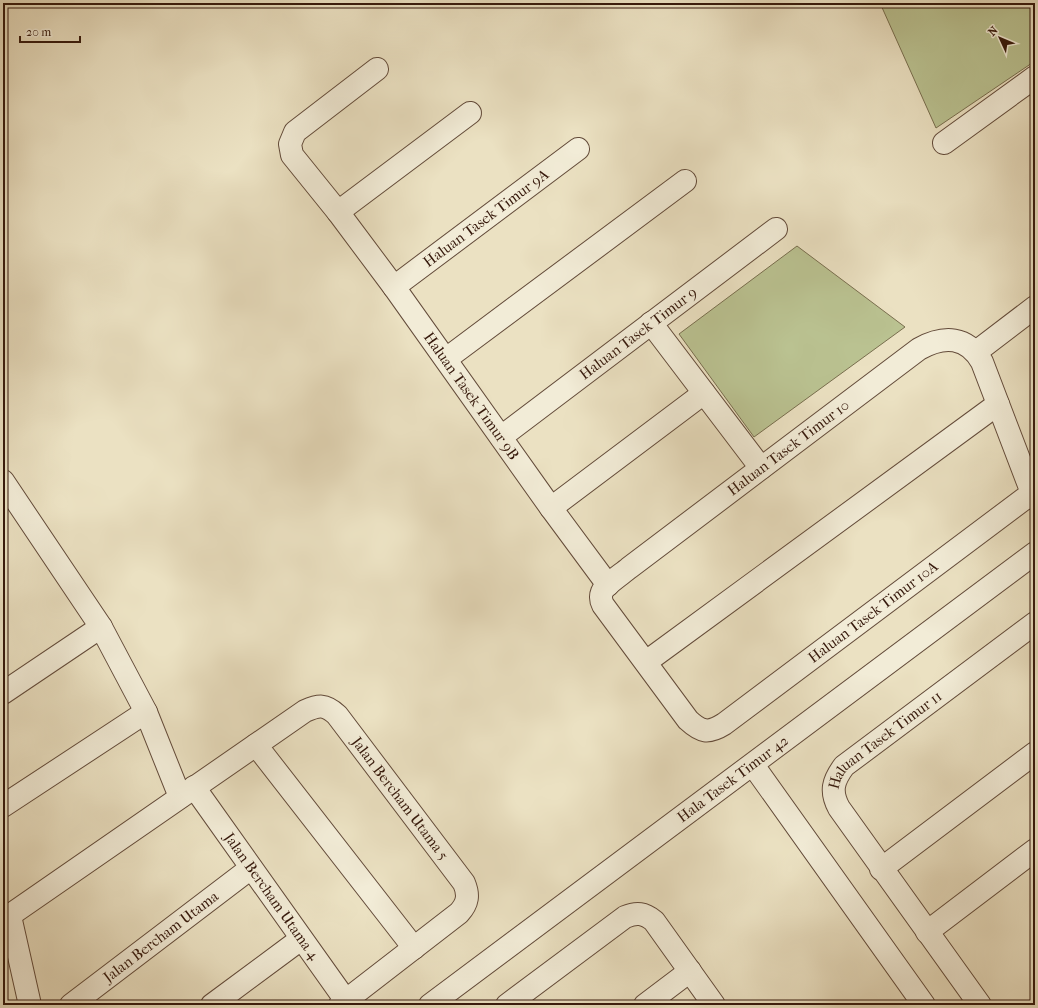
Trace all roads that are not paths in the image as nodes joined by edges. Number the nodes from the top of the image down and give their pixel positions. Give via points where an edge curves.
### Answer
1 (377, 69) dead end
2 (1035, 77) edge
3 (470, 113) dead end
4 (944, 143) dead end
5 (578, 149) dead end
6 (685, 181) dead end
7 (338, 212) junction
8 (776, 229) dead end
9 (394, 287) junction
10 (1035, 307) edge
11 (651, 323) junction
12 (979, 357) junction
13 (446, 359) junction
14 (704, 393) junction
15 (998, 404) junction
16 (500, 437) junction
17 (761, 468) junction
18 (3, 481) edge
19 (1034, 496) edge
20 (551, 508) junction
21 (1035, 553) edge
22 (608, 585) junction
23 (1035, 623) edge
24 (101, 627) junction
25 (646, 662) junction
26 (3, 693) edge
27 (146, 712) junction
28 (256, 745) junction
29 (1035, 752) edge
30 (753, 765) junction
31 (187, 792) junction
32 (3, 806) edge
33 (1035, 850) edge
34 (251, 868) junction
35 (881, 869) junction
36 (7, 918) edge
37 (927, 932) junction
38 (301, 938) junction
39 (414, 948) junction
40 (690, 971) junction
41 (345, 1004) edge
42 (30, 1005) edge
43 (71, 1005) edge
44 (212, 1005) edge
45 (430, 1005) edge
46 (507, 1005) edge
47 (645, 1005) edge
48 (714, 1005) edge
49 (924, 1005) edge
50 (980, 1005) edge

1 - 7 street, Haluan Tasek Timur 9B via 295,132 290,144 294,159
2 - 4 street
3 - 7 street
5 - 9 street, Haluan Tasek Timur 9A
6 - 13 street
7 - 9 street, Haluan Tasek Timur 9B
8 - 11 street, Haluan Tasek Timur 9
9 - 13 street, Haluan Tasek Timur 9B
10 - 12 street
11 - 14 street
11 - 16 street, Haluan Tasek Timur 9
12 - 15 street
12 - 17 street, Haluan Tasek Timur 10 via 967,345 955,340 930,343
13 - 16 street, Haluan Tasek Timur 9B
14 - 17 street
14 - 20 street
15 - 19 street
15 - 25 street
16 - 20 street, Haluan Tasek Timur 9B
17 - 22 street, Haluan Tasek Timur 10
18 - 24 street, Jalan Bercham Utama 4
19 - 25 street, Haluan Tasek Timur 10A via 714,730 703,731 688,720
20 - 22 street, Haluan Tasek Timur 9B
21 - 30 street, Hala Tasek Timur 42
22 - 25 street via 601,594 603,605
23 - 35 street, Haluan Tasek Timur 11 via 844,766 839,773 833,791 834,800
24 - 26 street
24 - 27 street, Jalan Bercham Utama 4
27 - 31 street, Jalan Bercham Utama 4
27 - 32 street
28 - 31 street
28 - 39 street
28 - 39 street, Jalan Bercham Utama 5 via 314,707 323,706 331,709 342,721 464,883 467,891 465,906
29 - 35 street
30 - 45 street, Hala Tasek Timur 42
30 - 49 street
31 - 34 street, Jalan Bercham Utama 4
31 - 36 street
33 - 37 street
34 - 38 street, Jalan Bercham Utama 4
34 - 43 street, Jalan Bercham Utama
35 - 37 street, Haluan Tasek Timur 11
36 - 42 street
37 - 50 street, Haluan Tasek Timur 11
38 - 41 street, Jalan Bercham Utama 4
38 - 44 street
39 - 41 street
40 - 46 street via 654,921 640,913 632,914
40 - 47 street
40 - 48 street

